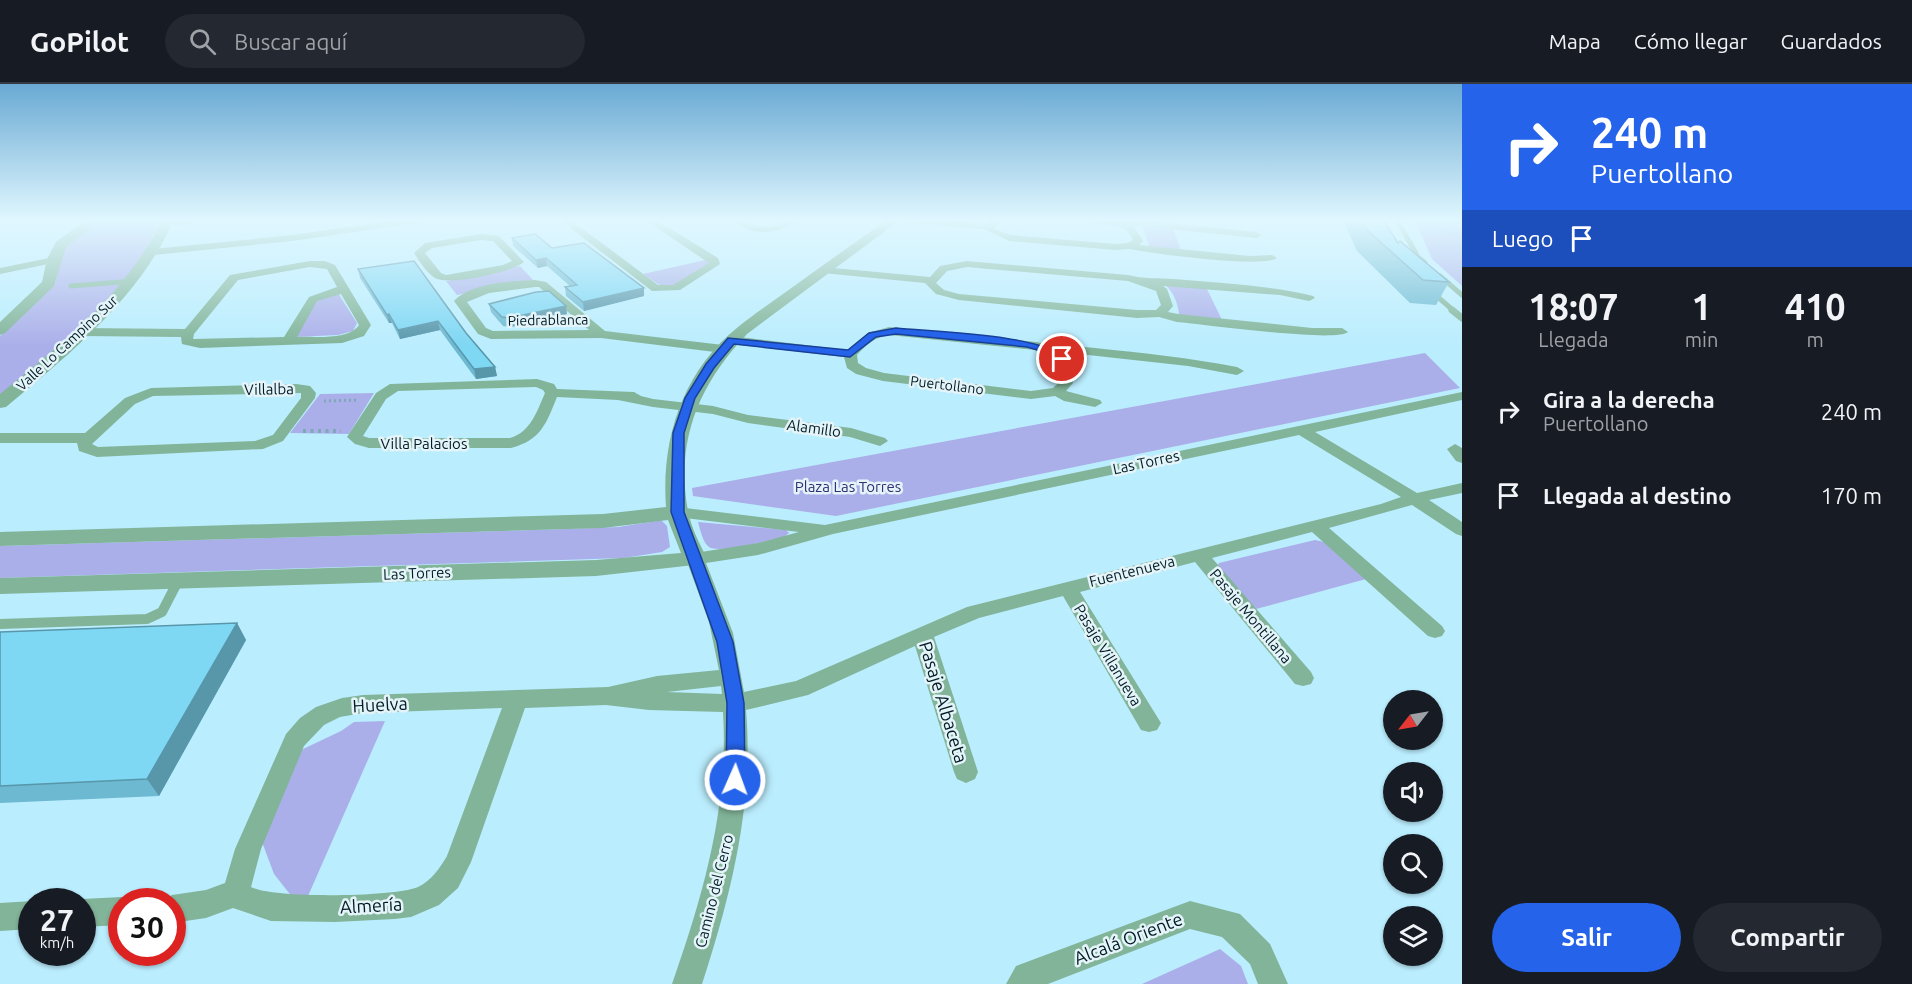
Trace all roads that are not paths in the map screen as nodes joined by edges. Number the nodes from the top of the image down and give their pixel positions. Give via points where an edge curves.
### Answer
1 (55, 262) edge
2 (147, 262) edge
3 (426, 262) edge
4 (517, 262) edge
5 (620, 262) edge
6 (714, 262) edge
7 (834, 262) edge
8 (1424, 262) edge
9 (1427, 264) edge
10 (53, 266) junction
11 (827, 267) junction
12 (0, 271) edge
13 (1436, 272) edge
14 (933, 277) junction
15 (133, 281) junction
16 (1148, 283) junction
17 (71, 286) dead end
18 (1428, 288) edge
19 (344, 289) junction
20 (1462, 295) edge
21 (1310, 298) dead end
22 (1159, 313) junction
23 (1462, 318) edge
24 (0, 330) edge
25 (82, 332) junction
26 (1342, 332) dead end
27 (188, 333) junction
28 (144, 334) junction
29 (601, 334) junction
30 (288, 340) junction
31 (69, 344) junction
32 (728, 344) junction
33 (854, 349) junction
34 (1051, 351) junction
35 (1237, 371) dead end
36 (1057, 392) junction
37 (552, 393) junction
38 (1462, 396) edge
39 (0, 403) edge
40 (1095, 403) dead end
41 (686, 407) junction
42 (1301, 430) junction
43 (89, 438) junction
44 (0, 440) edge
45 (880, 441) dead end
46 (1462, 488) edge
47 (1412, 499) junction
48 (677, 512) junction
49 (1316, 526) junction
50 (831, 530) junction
51 (1462, 530) edge
52 (0, 539) edge
53 (1199, 555) junction
54 (695, 559) junction
55 (178, 581) junction
56 (1067, 587) junction
57 (2, 589) edge
58 (0, 624) edge
59 (1435, 631) dead end
60 (922, 633) junction
61 (731, 676) junction
62 (1303, 678) dead end
63 (606, 696) junction
64 (517, 699) junction
65 (735, 703) junction
66 (1149, 723) dead end
67 (966, 772) dead end
68 (236, 893) junction
69 (186, 907) edge
70 (18, 916) edge
71 (0, 917) edge
72 (1024, 980) edge
73 (687, 984) edge
74 (1274, 984) edge

1 - 10 street
2 - 15 street, Valle Lo Campino Sur
3 - 4 street via 445,278 511,267
5 - 6 street via 656,289 676,288
7 - 11 street, Camino del Cerro
8 - 9 lane
10 - 12 street
10 - 24 street via 49,284
11 - 14 street
11 - 32 street, Camino del Cerro
13 - 20 lane
14 - 16 street via 947,267 967,264
14 - 22 street via 930,285 935,290 959,297
15 - 17 lane
15 - 25 street, Valle Lo Campino Sur
16 - 21 street via 1280,292
16 - 22 street via 1163,292 1167,306
18 - 23 lane
19 - 27 street via 325,264 241,274 232,279
19 - 30 street via 313,299
19 - 30 street via 365,325 364,330 346,339
22 - 26 street via 1177,318
25 - 28 street
25 - 31 street, Valle Lo Campino Sur
27 - 28 street
27 - 30 street via 186,341 200,344
28 - 31 street
29 - 29 street, Piedrablanca via 491,335 482,331 460,301 475,294 542,284
29 - 32 street, Piedrablanca via 654,342
31 - 39 street, Valle Lo Campino Sur
32 - 33 street
32 - 41 street, Camino del Cerro
33 - 34 street via 873,335 896,331 1028,344
33 - 36 street, Puertollano via 852,365 875,376 1030,395
34 - 35 street via 1079,350
34 - 36 street via 1065,363 1066,383
36 - 40 street, Puertollano
37 - 37 street, Villa Palacios via 533,434 517,442 357,440 357,432 378,400 386,391 405,386 537,383 549,387
37 - 41 street, Villa Palacios via 623,397
38 - 42 street, Las Torres
41 - 45 street, Alamillo
41 - 48 street, Camino del Cerro via 677,461
42 - 47 street
42 - 50 street, Las Torres
43 - 43 street, Villalba via 130,401 151,392 296,388 309,393 272,441 249,447 97,452 85,448
43 - 44 street
46 - 47 street, Fuentenueva
47 - 49 street, Fuentenueva
47 - 51 street
48 - 50 street, Las Torres
48 - 52 street, Las Torres via 603,521
48 - 54 street, Camino del Cerro
49 - 53 street, Fuentenueva
49 - 59 street
50 - 54 street, Las Torres via 758,549
53 - 56 street, Fuentenueva
53 - 62 street, Pasaje Montillana
54 - 55 street, Las Torres via 596,568
54 - 61 street, Camino del Cerro via 719,621
55 - 57 street, Las Torres
55 - 58 lane via 162,612 147,619
56 - 60 street, Fuentenueva via 974,612
56 - 66 street, Pasaje Villanueva
60 - 65 street, Fuentenueva via 800,689
60 - 67 street, Pasaje Albaceta
61 - 63 street, Huelva via 657,684
61 - 65 street, Camino del Cerro
63 - 64 street, Huelva
63 - 65 street, Huelva
64 - 68 street, Huelva via 348,705 317,716 294,741 248,849
64 - 68 street, Almería via 458,862 433,894 398,905 268,908
65 - 73 street, Camino del Cerro via 735,789 727,844
68 - 69 street
70 - 71 street
72 - 74 street, Alcalá Oriente via 1190,915 1230,924 1260,954

